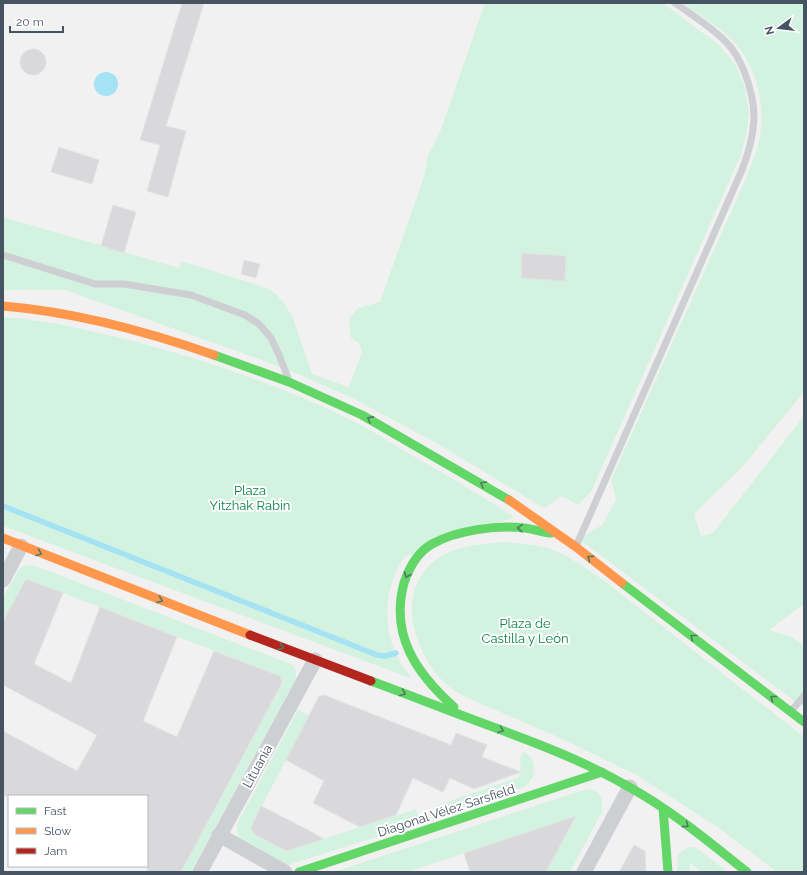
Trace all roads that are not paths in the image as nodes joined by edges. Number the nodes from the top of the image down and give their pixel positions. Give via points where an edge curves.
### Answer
1 (675, 3) edge
2 (3, 255) edge
3 (3, 306) edge
4 (289, 382) junction
5 (558, 535) junction
6 (3, 538) edge
7 (22, 546) junction
8 (576, 547) junction
9 (3, 580) edge
10 (315, 660) junction
11 (804, 696) edge
12 (790, 711) junction
13 (465, 716) junction
14 (804, 722) edge
15 (602, 772) junction
16 (630, 787) junction
17 (663, 808) junction
18 (219, 835) junction
19 (200, 872) edge
20 (285, 872) edge
21 (299, 872) edge
22 (584, 872) edge
23 (668, 872) edge
24 (747, 872) edge

1 - 8 lane via 715,32 728,44 740,62 753,100 753,136 742,170
2 - 4 lane via 95,284 124,284 191,295 245,315 259,324 271,338
3 - 4 main road via 37,309 124,327 200,350
5 -> 4 main road via 500,494 400,436 362,415
5 - 8 main road
5 -> 13 main road via 524,528 503,527 448,537 431,544 409,570 400,600 403,633 408,650 416,667 436,692
6 - 7 main road
7 - 9 street
7 -> 10 main road
12 -> 8 main road
10 -> 13 main road
10 - 18 street, Lituania
11 - 12 lane
12 - 14 main road
13 -> 15 main road
15 - 16 main road
15 - 21 main road, Diagonal Vélez Sarsfield
16 - 17 main road
16 - 22 street
17 - 23 main road
17 -> 24 main road
18 - 19 street, Lituania
18 - 20 street

